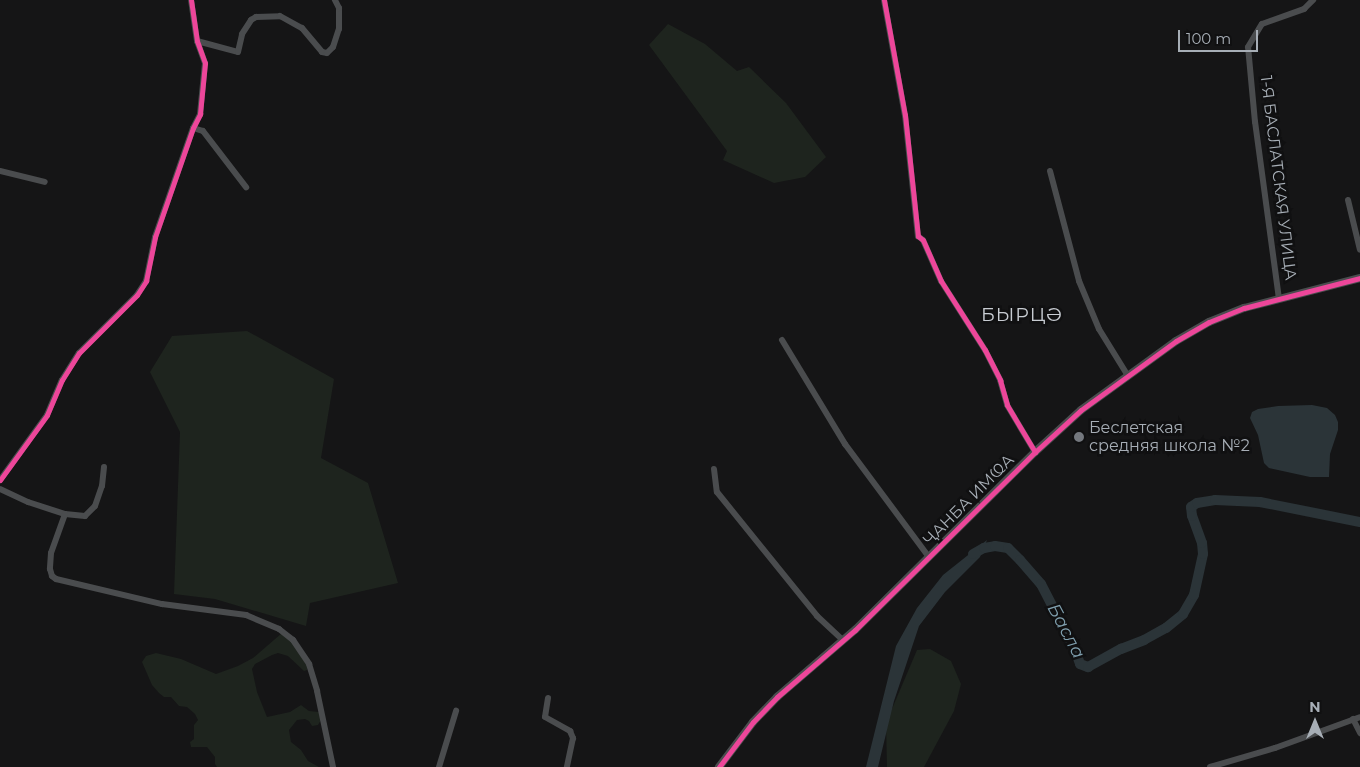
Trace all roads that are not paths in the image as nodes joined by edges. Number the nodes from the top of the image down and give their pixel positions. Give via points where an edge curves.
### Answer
1 (191, 0) edge
2 (335, 0) edge
3 (884, 0) edge
4 (1313, 0) edge
5 (198, 42) junction
6 (193, 128) junction
7 (0, 171) edge
8 (1050, 171) dead end
9 (45, 182) dead end
10 (246, 187) dead end
11 (1348, 200) dead end
12 (1360, 250) edge
13 (1360, 278) edge
14 (1279, 299) junction
15 (782, 340) dead end
16 (1128, 376) junction
17 (1035, 452) junction
18 (104, 467) dead end
19 (714, 469) dead end
20 (0, 480) edge
21 (0, 489) edge
22 (65, 514) junction
23 (929, 557) junction
24 (843, 640) junction
25 (548, 698) dead end
26 (456, 711) dead end
27 (1357, 718) edge
28 (1360, 733) edge
29 (333, 767) edge
30 (439, 767) edge
31 (567, 767) edge
32 (719, 767) edge
33 (1210, 767) edge

1 - 5 street
2 - 5 street via 339,8 339,29 334,47 327,53 322,52 302,28 280,16 250,20 242,34 238,52
3 - 17 street via 906,115 918,236 923,240 941,281 985,350 1000,380 1007,405
4 - 14 street, 1-Я БАСЛАТСКАЯ УЛИЦА via 1304,9 1262,24 1248,47
5 - 6 street via 204,63 204,82 200,114
6 - 10 street via 203,131
6 - 20 street via 158,228 146,281 79,353 62,380 47,415
7 - 9 street
8 - 16 street via 1079,281 1099,329
11 - 12 street
13 - 14 street, ҶАНБА ИМҨА
14 - 16 street, ҶАНБА ИМҨА via 1244,308 1210,322
15 - 23 street via 846,444
16 - 17 street, ҶАНБА ИМҨА via 1068,420
17 - 23 street, ҶАНБА ИМҨА
18 - 22 street via 95,506 85,516
19 - 24 street via 717,492 817,616
21 - 22 street
22 - 29 street via 50,553 50,569 56,579 162,604 246,615 279,629 292,640 312,673
23 - 24 street, ҶАНБА ИМҨА
24 - 32 street, ҶАНБА ИМҨА via 777,697 753,722
25 - 31 street via 546,717 570,731 573,738
26 - 30 street
27 - 28 street
27 - 33 street via 1275,748

